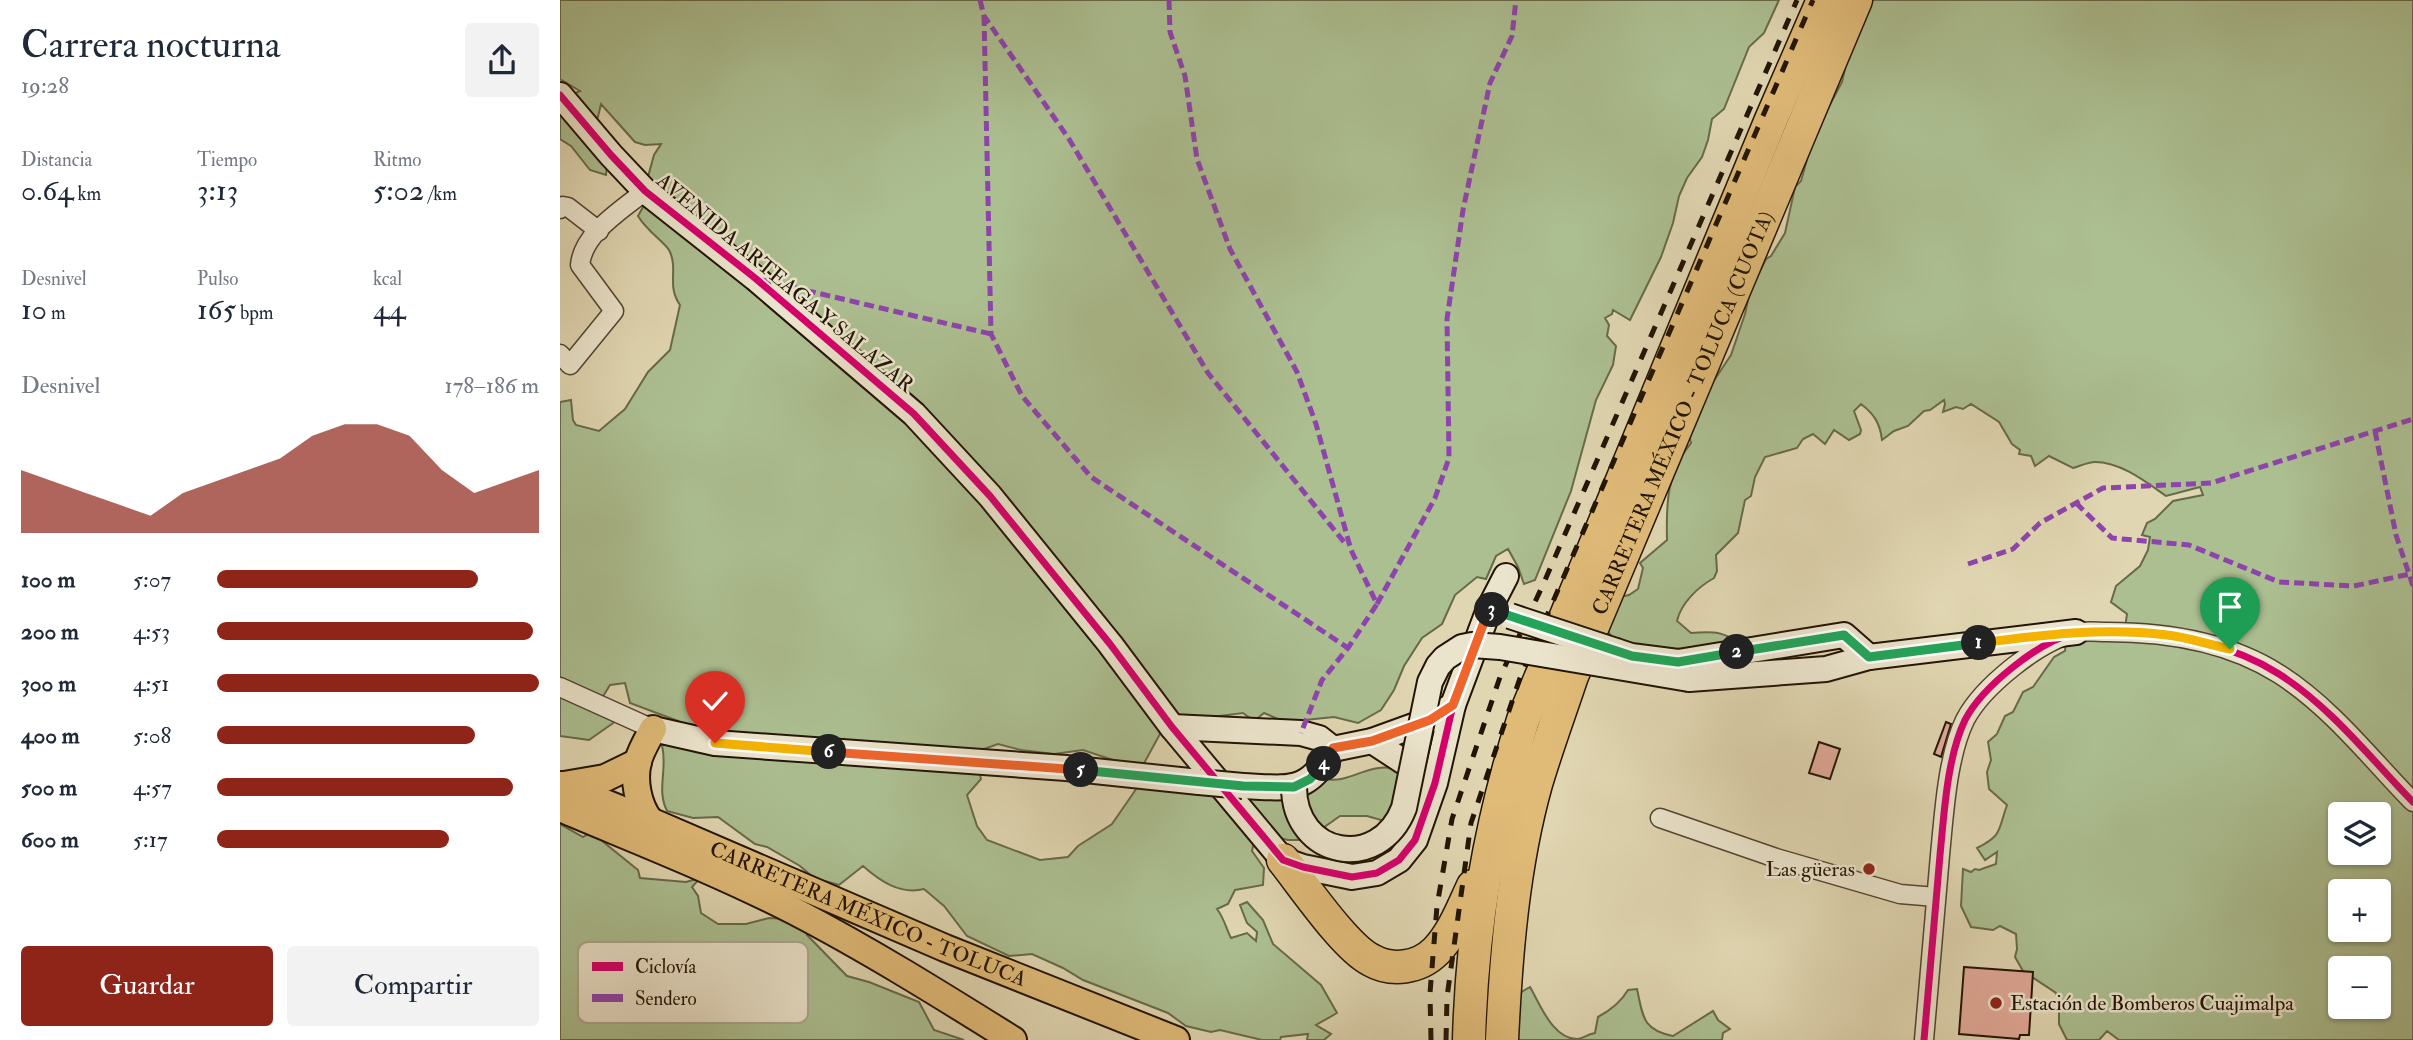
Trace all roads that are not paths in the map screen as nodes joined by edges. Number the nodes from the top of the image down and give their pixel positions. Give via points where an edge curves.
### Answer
1 (1823, 0) edge
2 (1856, 0) edge
3 (560, 95) edge
4 (645, 191) junction
5 (560, 209) edge
6 (599, 230) junction
7 (560, 354) edge
8 (1506, 576) dead end
9 (1499, 612) junction
10 (2076, 632) junction
11 (1869, 657) junction
12 (560, 687) edge
13 (1453, 705) junction
14 (1172, 727) junction
15 (653, 729) junction
16 (1372, 741) junction
17 (1333, 748) junction
18 (638, 762) junction
19 (1435, 783) junction
20 (560, 785) edge
21 (1294, 787) junction
22 (2413, 802) edge
23 (560, 808) edge
24 (1660, 818) dead end
25 (650, 821) junction
26 (1489, 849) junction
27 (1283, 860) junction
28 (1937, 897) junction
29 (1157, 1035) edge
30 (1013, 1040) edge
31 (1176, 1040) edge
32 (1469, 1040) edge
33 (1502, 1040) edge
34 (1924, 1040) edge

1 - 26 highway, CARRETERA MÉXICO - TOLUCA (CUOTA) via 1523,720
2 - 33 highway, CARRETERA MÉXICO - TOLUCA (CUOTA) via 1554,727 1536,786 1514,895
3 - 4 street, AVENIDA ARTEAGA Y SALAZAR
4 - 6 street
4 - 14 street, AVENIDA ARTEAGA Y SALAZAR via 914,414 990,496
5 - 6 street via 568,207
6 - 7 street via 584,246 580,265 614,311 570,365
8 - 9 street
9 - 11 street, bridge via 1632,656 1678,662 1844,635
9 - 13 street
10 - 11 street
10 - 22 street via 2169,635 2230,649 2278,673 2318,703
10 - 28 street via 2014,665 1965,720 1946,793
11 - 21 street, bridge via 1826,669 1689,679 1500,647 1462,647 1445,658 1430,682 1404,808 1388,835 1360,849 1329,845 1305,827 1296,808
12 - 15 street
13 - 16 street via 1430,720
13 - 19 street
14 - 17 street via 1301,733
14 - 27 street, AVENIDA ARTEAGA Y SALAZAR
15 - 18 main road
15 - 21 street, bridge via 715,743
16 - 17 street
16 - 19 street
17 - 21 street via 1310,779
18 - 20 main road via 605,778
18 - 25 main road via 640,804
19 - 27 street via 1415,840 1389,868 1352,877
20 - 25 main road, CARRETERA MÉXICO - TOLUCA
23 - 30 main road, CARRETERA MÉXICO - TOLUCA via 793,910
24 - 28 street via 1888,891
25 - 29 main road, CARRETERA MÉXICO - TOLUCA
26 - 27 highway via 1443,943 1417,964 1394,967 1363,955
26 - 32 highway, CARRETERA MÉXICO - TOLUCA (CUOTA) via 1476,929
28 - 34 street
29 - 31 main road, CARRETERA MÉXICO - TOLUCA

